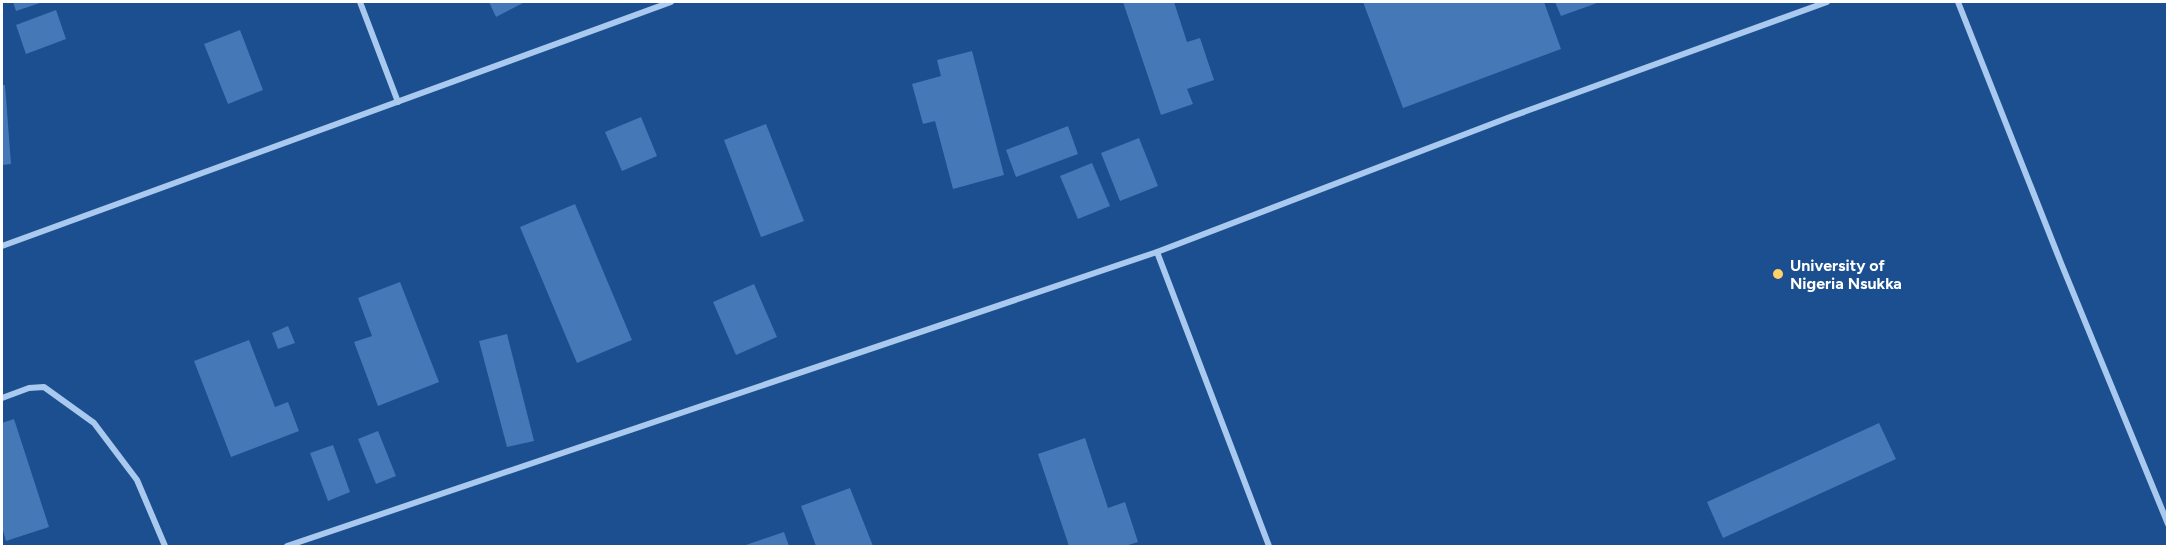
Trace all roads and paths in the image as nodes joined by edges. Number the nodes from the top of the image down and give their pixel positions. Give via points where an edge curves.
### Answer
1 (360, 2) edge
2 (671, 2) edge
3 (1827, 2) edge
4 (1958, 2) edge
5 (398, 102) junction
6 (2, 246) edge
7 (1157, 252) junction
8 (2, 398) edge
9 (2168, 524) edge
10 (165, 546) edge
11 (287, 546) edge
12 (1269, 546) edge

1 - 5 street
2 - 5 street
3 - 7 street via 1510,117
4 - 9 street
5 - 6 street
7 - 11 street
7 - 12 street
8 - 10 street via 44,387 94,423 137,480

